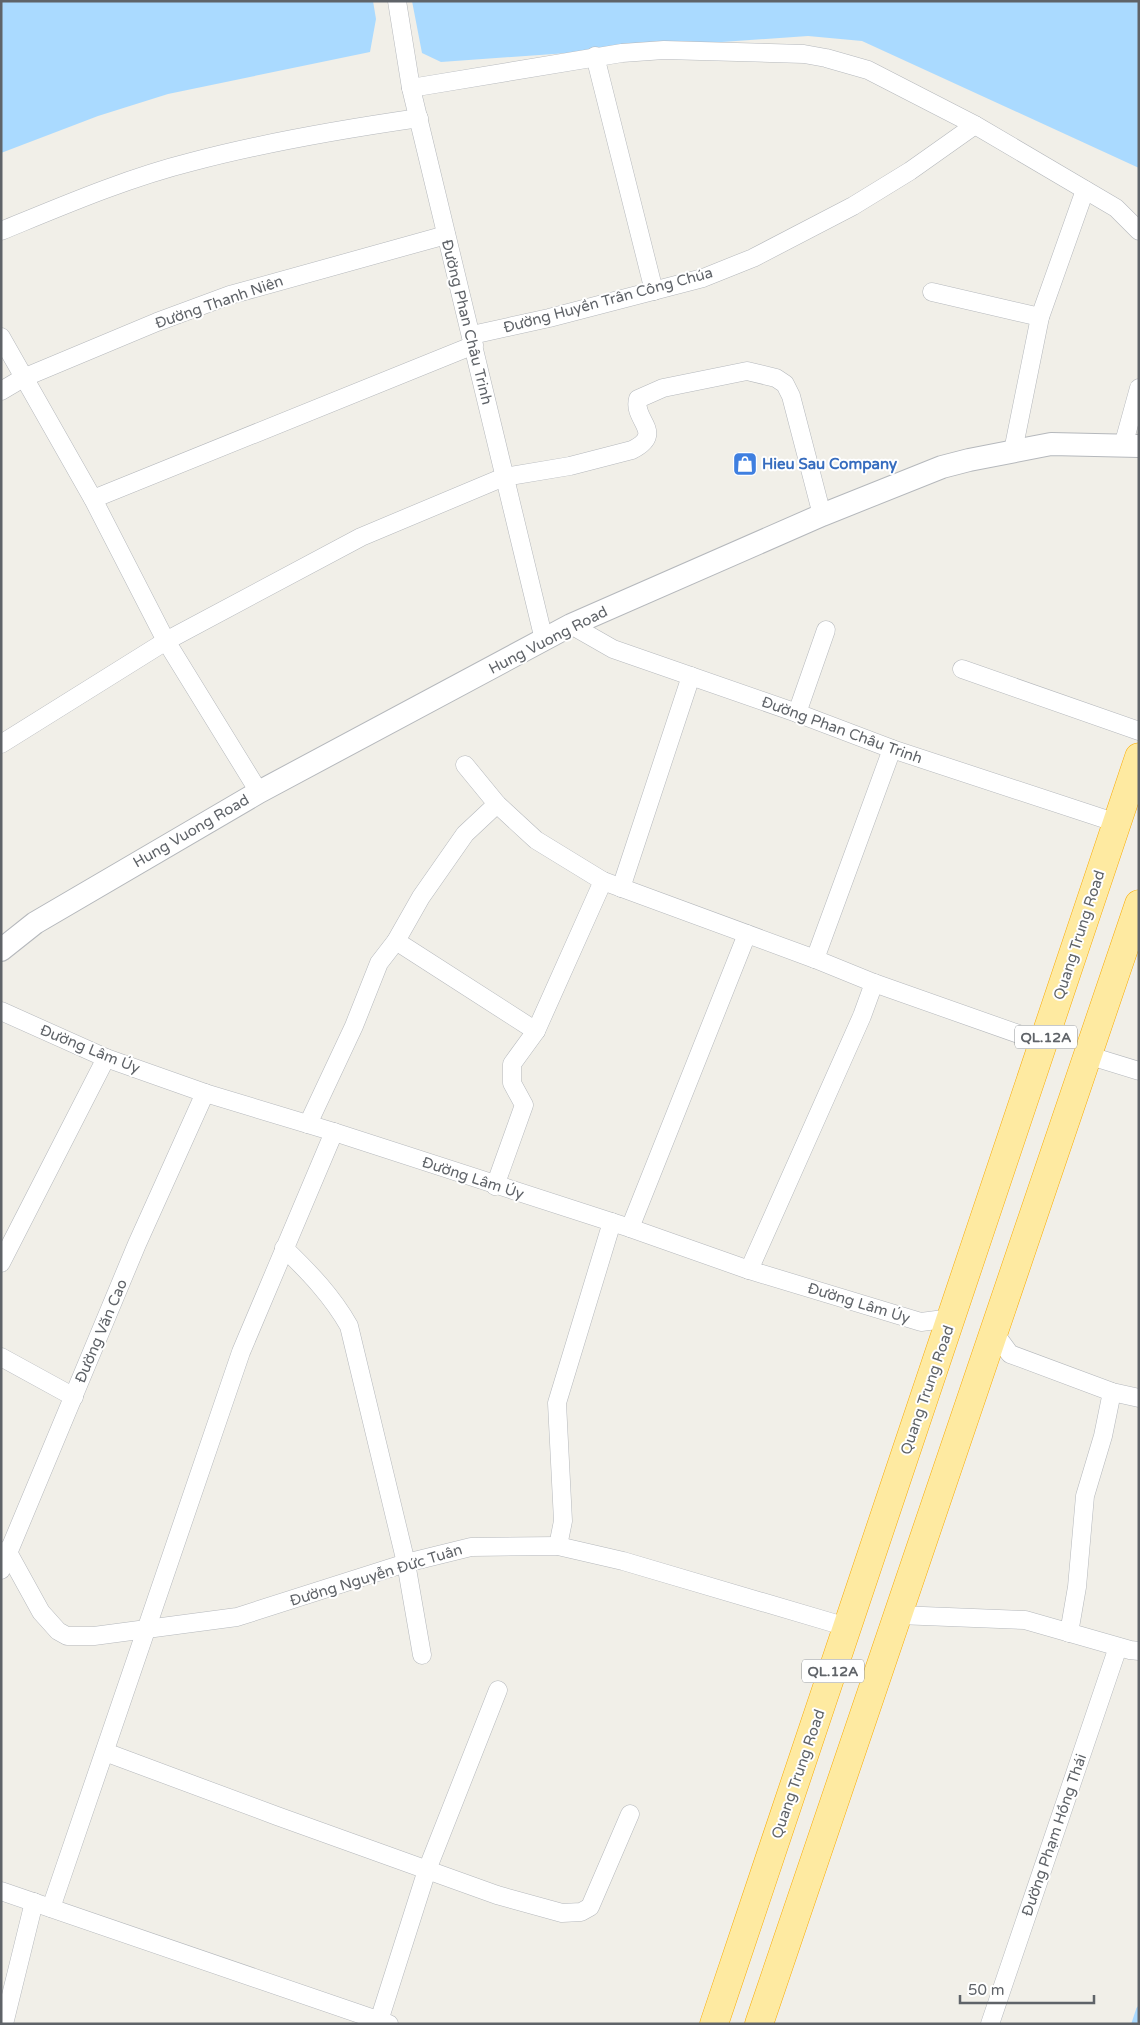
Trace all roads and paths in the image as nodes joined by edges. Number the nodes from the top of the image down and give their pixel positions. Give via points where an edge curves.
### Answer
1 (397, 1) edge
2 (595, 56) junction
3 (411, 88) junction
4 (419, 118) junction
5 (975, 125) junction
6 (1085, 190) junction
7 (1, 231) edge
8 (1139, 231) edge
9 (446, 235) junction
10 (654, 291) junction
11 (932, 292) dead end
12 (1040, 317) junction
13 (1, 337) edge
14 (473, 340) junction
15 (24, 378) junction
16 (1139, 388) edge
17 (1, 391) edge
18 (1131, 446) edge
19 (1013, 450) junction
20 (504, 476) junction
21 (93, 499) junction
22 (822, 516) junction
23 (571, 625) junction
24 (826, 630) dead end
25 (544, 640) junction
26 (166, 641) junction
27 (962, 669) dead end
28 (690, 676) junction
29 (796, 713) junction
30 (1139, 731) edge
31 (1, 744) edge
32 (892, 749) junction
33 (1139, 756) edge
34 (465, 765) dead end
35 (259, 792) junction
36 (496, 804) junction
37 (1128, 827) edge
38 (604, 881) junction
39 (621, 888) junction
40 (1139, 904) edge
41 (748, 934) junction
42 (396, 941) junction
43 (1, 950) edge
44 (815, 959) junction
45 (874, 983) junction
46 (1, 1011) edge
47 (536, 1031) junction
48 (1044, 1043) junction
49 (1087, 1055) junction
50 (106, 1058) junction
51 (1139, 1071) edge
52 (204, 1093) junction
53 (308, 1124) junction
54 (334, 1132) junction
55 (496, 1186) junction
56 (612, 1222) junction
57 (630, 1228) junction
58 (284, 1248) junction
59 (1, 1263) edge
60 (749, 1270) junction
61 (952, 1318) junction
62 (993, 1331) junction
63 (1, 1357) edge
64 (1112, 1392) junction
65 (74, 1396) junction
66 (1139, 1398) edge
67 (558, 1546) junction
68 (4, 1558) edge
69 (406, 1563) junction
70 (898, 1615) junction
71 (848, 1627) junction
72 (147, 1629) junction
73 (1069, 1633) junction
74 (1118, 1647) junction
75 (1139, 1650) edge
76 (422, 1655) dead end
77 (498, 1690) dead end
78 (105, 1752) junction
79 (630, 1814) dead end
80 (427, 1870) junction
81 (1, 1892) edge
82 (34, 1902) junction
83 (51, 1908) junction
84 (3, 2020) edge
85 (382, 2023) edge
86 (714, 2024) edge
87 (760, 2024) edge
88 (990, 2024) edge

1 - 3 street, Đường Phan Châu Trinh
2 - 3 street
2 - 5 street via 664,50 804,54 868,70
2 - 10 street
3 - 4 street, Đường Phan Châu Trinh
4 - 7 street via 359,126 190,162 132,180
4 - 9 street, Đường Phan Châu Trinh
5 - 6 street
5 - 10 street, Đường Huyền Trân Công Chúa via 854,206 753,258 703,278
6 - 8 street via 1116,208
6 - 12 street
9 - 14 street, Đường Phan Châu Trinh
9 - 15 street, Đường Thanh Niên via 230,295
10 - 14 street, Đường Huyền Trân Công Chúa
11 - 12 street
12 - 19 street
13 - 15 street
14 - 20 street, Đường Phan Châu Trinh
14 - 21 street, Đường Huyền Trân Công Chúa
15 - 17 street, Đường Thanh Niên
15 - 21 street
16 - 18 street
18 - 19 street, Hung Vuong Road via 1051,444
19 - 22 street, Hung Vuong Road via 942,468
20 - 22 street via 570,466 632,450 644,442 648,429 636,402 640,397 663,388 712,377 756,372 785,384 791,396
20 - 25 street, Đường Phan Châu Trinh
20 - 26 street via 361,537
21 - 26 street
22 - 23 street, Hung Vuong Road
23 - 25 street, Hung Vuong Road
23 - 28 street, Đường Phan Châu Trinh via 613,649
24 - 29 street
25 - 35 street, Hung Vuong Road
26 - 31 street
26 - 35 street
27 - 30 street
28 - 29 street, Đường Phan Châu Trinh
28 - 39 street
29 - 32 street, Đường Phan Châu Trinh
32 - 37 street, Đường Phan Châu Trinh
32 - 44 street
33 - 37 highway, Quang Trung Road / QL.12A
34 - 36 street
35 - 43 street, Hung Vuong Road via 34,923
36 - 38 street via 536,840
36 - 42 street via 465,834 421,897
37 - 48 highway, Quang Trung Road / QL.12A
38 - 39 street
38 - 47 street
39 - 41 street
40 - 49 highway, QL.12A
41 - 44 street
41 - 57 street
42 - 47 street
42 - 53 street via 379,963 354,1026
44 - 45 street
45 - 48 street
45 - 60 street
46 - 50 street, Đường Lâm Úy
47 - 55 street via 512,1064 512,1083 524,1105
48 - 61 highway, Quang Trung Road / QL.12A
49 - 51 street
49 - 62 highway, QL.12A
50 - 52 street, Đường Lâm Úy
50 - 59 street
52 - 53 street, Đường Lâm Úy
52 - 65 street, Đường Văn Cao
53 - 54 street, Đường Lâm Úy
54 - 55 street, Đường Lâm Úy
54 - 58 street
55 - 56 street, Đường Lâm Úy
56 - 57 street, Đường Lâm Úy
56 - 67 street via 557,1402 563,1521
57 - 60 street, Đường Lâm Úy
58 - 69 street via 324,1288 349,1326
58 - 72 street via 241,1352
60 - 61 street, Đường Lâm Úy via 921,1322
61 - 62 highway
61 - 71 highway, Quang Trung Road / QL.12A
62 - 64 street via 1010,1354
62 - 70 highway, QL.12A
63 - 65 street
64 - 66 street
64 - 73 street via 1085,1496 1077,1587
65 - 68 street, Đường Văn Cao
67 - 69 street, Đường Nguyễn Đức Tuân via 470,1547
67 - 71 street, Đường Nguyễn Đức Tuân via 623,1561
68 - 72 street, Đường Nguyễn Đức Tuân via 41,1612 67,1636
69 - 72 street, Đường Nguyễn Đức Tuân via 237,1617
69 - 76 street
70 - 73 street via 1025,1620
70 - 87 highway, QL.12A
71 - 86 highway, Quang Trung Road / QL.12A
72 - 78 street
73 - 74 street
74 - 75 street
74 - 88 street, Đường Phạm Hồng Thái
77 - 80 street
78 - 80 street
78 - 83 street
79 - 80 street via 590,1907 581,1912 562,1913 497,1895
80 - 85 street
81 - 82 street
82 - 83 street
82 - 84 street
83 - 85 street

